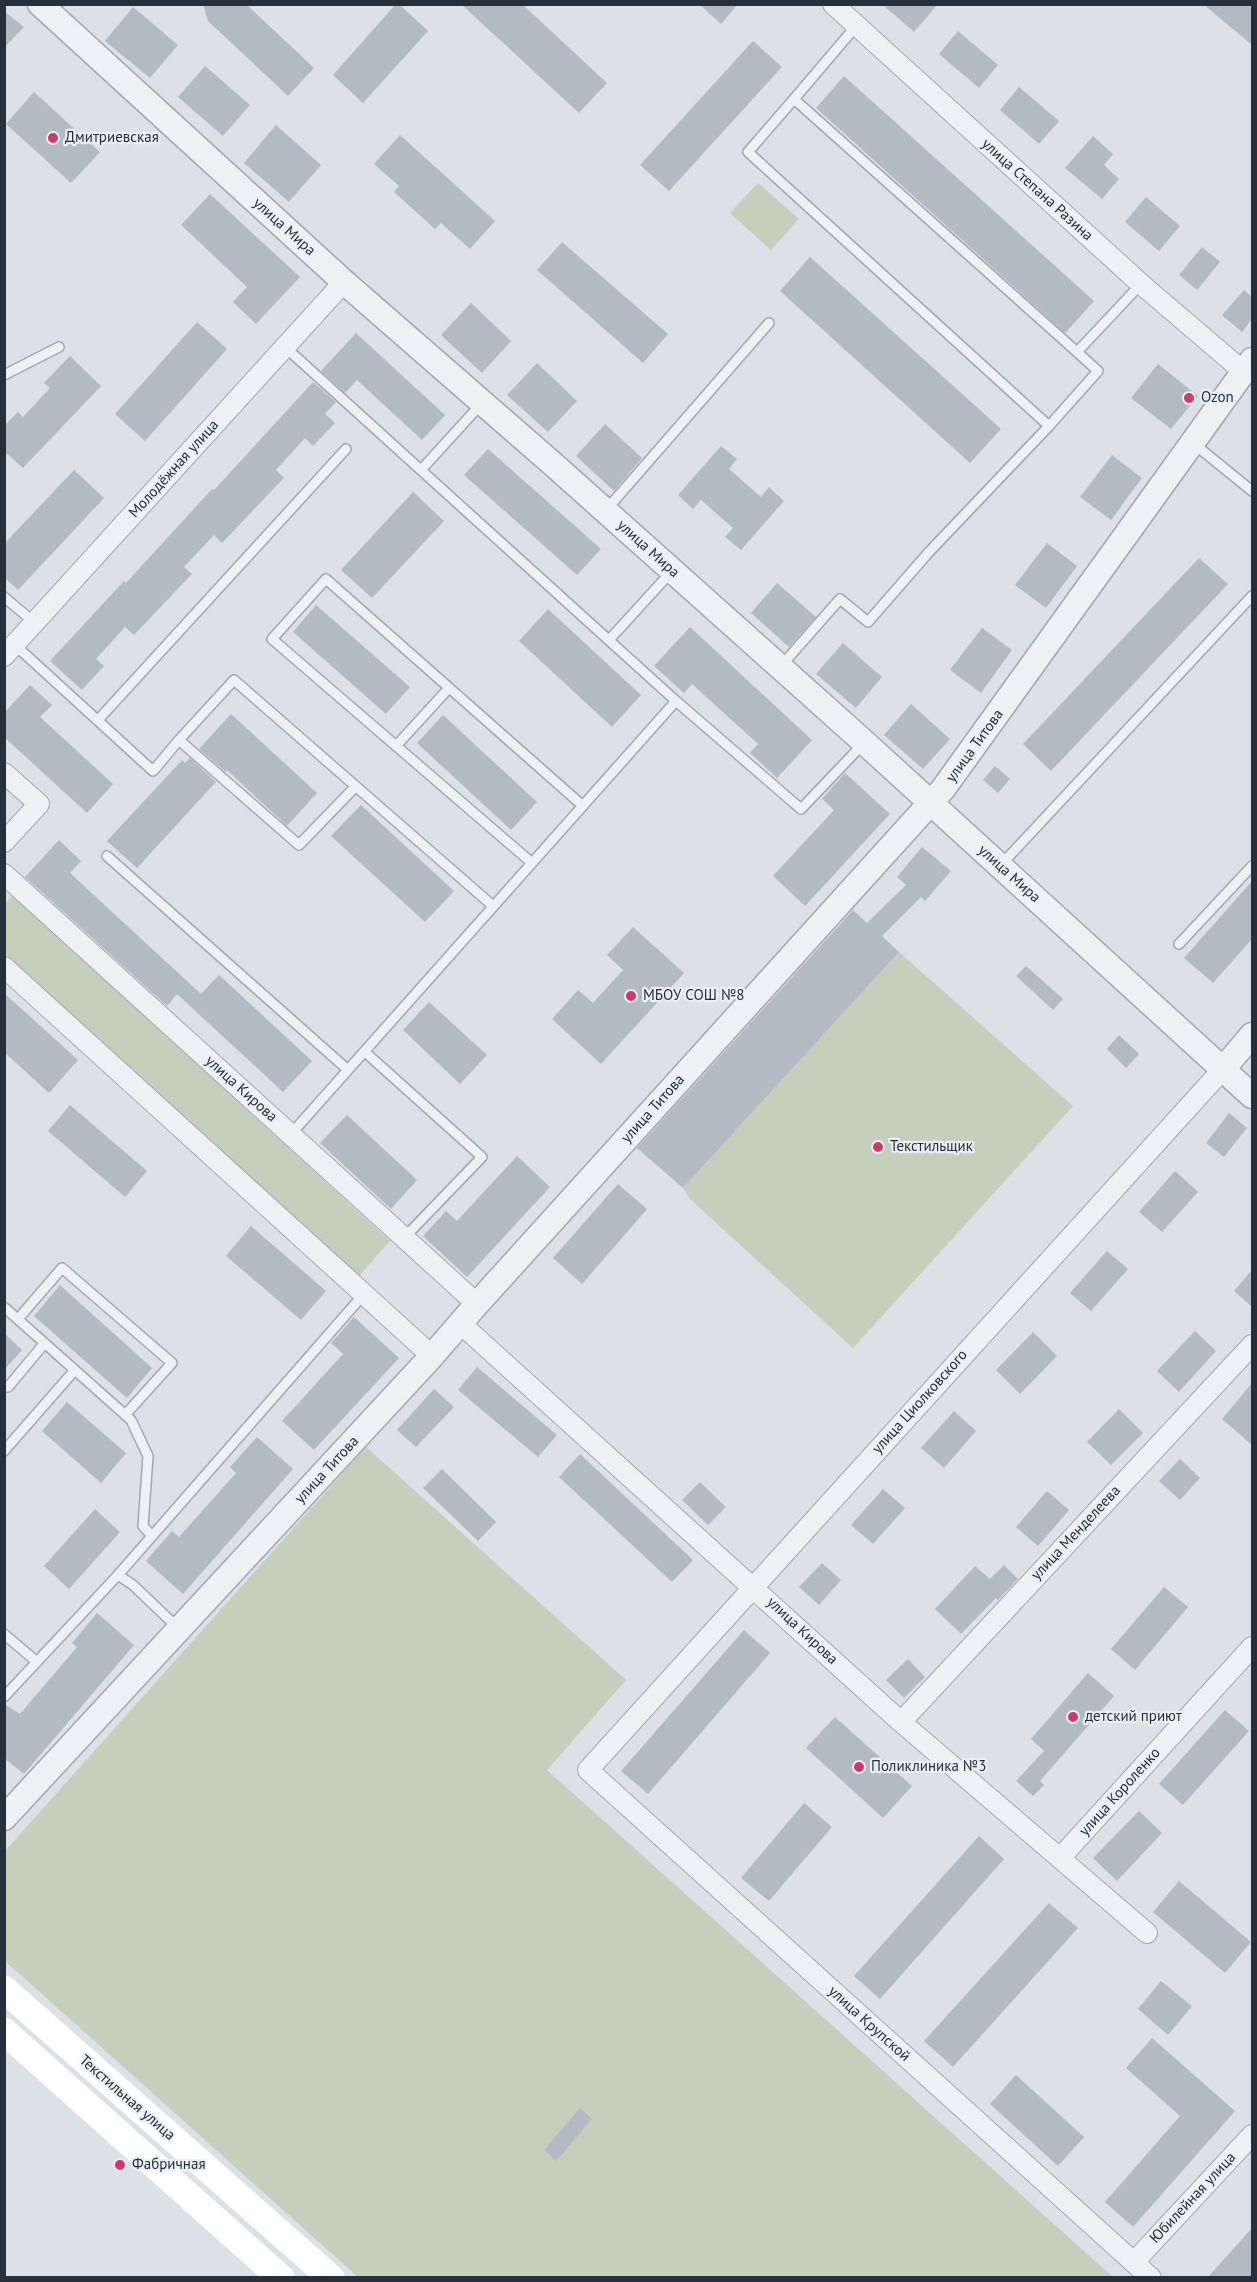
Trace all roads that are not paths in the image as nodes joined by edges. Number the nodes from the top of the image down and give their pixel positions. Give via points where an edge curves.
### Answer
1 (40, 4) edge
2 (833, 4) edge
3 (856, 25) junction
4 (794, 99) junction
5 (344, 282) junction
6 (1141, 284) junction
7 (769, 323) dead end
8 (59, 347) dead end
9 (285, 347) junction
10 (1077, 352) junction
11 (1248, 366) edge
12 (7, 370) edge
13 (482, 402) junction
14 (1049, 426) junction
15 (1193, 443) junction
16 (346, 449) dead end
17 (421, 470) junction
18 (1252, 491) edge
19 (605, 511) junction
20 (672, 571) junction
21 (1252, 596) edge
22 (4, 597) edge
23 (35, 623) junction
24 (609, 640) junction
25 (10, 651) edge
26 (780, 667) junction
27 (449, 688) junction
28 (676, 701) junction
29 (98, 720) junction
30 (179, 740) junction
31 (864, 742) junction
32 (396, 746) junction
33 (4, 773) edge
34 (356, 786) junction
35 (931, 803) junction
36 (583, 806) junction
37 (4, 842) edge
38 (107, 855) dead end
39 (532, 863) junction
40 (1000, 866) junction
41 (1252, 866) edge
42 (4, 874) edge
43 (493, 906) junction
44 (1179, 944) dead end
45 (4, 967) edge
46 (1252, 1035) edge
47 (364, 1052) junction
48 (1223, 1069) junction
49 (348, 1070) junction
50 (1252, 1096) edge
51 (291, 1134) junction
52 (404, 1238) junction
53 (364, 1294) junction
54 (477, 1304) junction
55 (4, 1307) edge
56 (18, 1319) junction
57 (461, 1323) junction
58 (44, 1344) junction
59 (1252, 1346) edge
60 (432, 1356) junction
61 (75, 1371) junction
62 (4, 1387) edge
63 (125, 1415) junction
64 (4, 1452) edge
65 (152, 1536) junction
66 (118, 1575) junction
67 (753, 1586) junction
68 (179, 1629) junction
69 (4, 1634) edge
70 (1252, 1647) edge
71 (37, 1662) junction
72 (4, 1697) edge
73 (901, 1722) junction
74 (588, 1770) joint
75 (4, 1818) edge
76 (1060, 1858) junction
77 (1147, 1933) dead end
78 (4, 1989) edge
79 (4, 2031) edge
80 (1252, 2135) edge
81 (1134, 2262) junction
82 (281, 2277) edge
83 (331, 2277) edge
84 (1151, 2277) edge

1 - 5 street, улица Мира
2 - 3 street, улица Степана Разина
3 - 4 lane
3 - 6 street, улица Степана Разина
4 - 10 lane
4 - 14 lane via 748,152
5 - 9 street, Молодёжная улица
5 - 13 street, улица Мира
6 - 10 lane
6 - 11 street, улица Степана Разина
7 - 19 lane
8 - 12 lane
9 - 17 lane
9 - 23 street, Молодёжная улица
10 - 14 lane via 1098,370
11 - 15 street, улица Титова
13 - 17 lane
13 - 19 street, улица Мира
14 - 26 lane via 928,552 868,622 840,598
15 - 18 lane
15 - 35 street, улица Титова
16 - 29 lane
17 - 24 lane
19 - 20 street, улица Мира
20 - 24 lane
20 - 26 street, улица Мира
21 - 40 lane
22 - 23 lane
23 - 25 street, Молодёжная улица
24 - 28 lane
25 - 29 lane
26 - 31 street, улица Мира
27 - 32 lane
27 - 32 lane via 326,579 272,639
27 - 36 lane
28 - 31 lane via 801,809
28 - 36 lane
29 - 30 lane via 153,771
30 - 34 lane via 299,846
30 - 34 lane via 234,680
31 - 35 street, улица Мира
32 - 39 lane
33 - 37 street via 39,804
34 - 43 lane
35 - 40 street, улица Мира
35 - 54 street, улица Титова
36 - 39 lane
38 - 49 lane
39 - 43 lane
40 - 48 street, улица Мира
41 - 44 lane
42 - 51 street, улица Кирова
43 - 47 lane
45 - 53 street
46 - 48 street, улица Циолковского
47 - 49 lane
47 - 52 lane via 482,1156
48 - 50 street, улица Мира
48 - 67 street, улица Циолковского
49 - 51 lane
51 - 52 street, улица Кирова
52 - 54 street, улица Кирова
53 - 60 street
53 - 65 lane
54 - 57 street, улица Титова
55 - 56 lane
56 - 58 lane
56 - 63 lane via 62,1268 172,1363
57 - 60 street, улица Титова
57 - 67 street, улица Кирова
58 - 61 lane
58 - 62 lane
59 - 73 street, улица Менделеева
60 - 68 street, улица Титова
61 - 63 lane
61 - 64 lane
63 - 65 lane via 148,1456 143,1526
65 - 66 lane
66 - 68 lane
66 - 71 lane
67 - 73 street, улица Кирова
67 - 74 street, улица Циолковского
68 - 75 street, улица Титова
69 - 71 lane
70 - 76 street, улица Короленко
71 - 72 lane
73 - 76 street, улица Кирова
74 - 81 street, улица Крупской
76 - 77 street, улица Кирова
78 - 83 main road, Текстильная улица
79 - 82 main road, Текстильная улица
80 - 81 street, Юбилейная улица
81 - 84 street, улица Крупской

